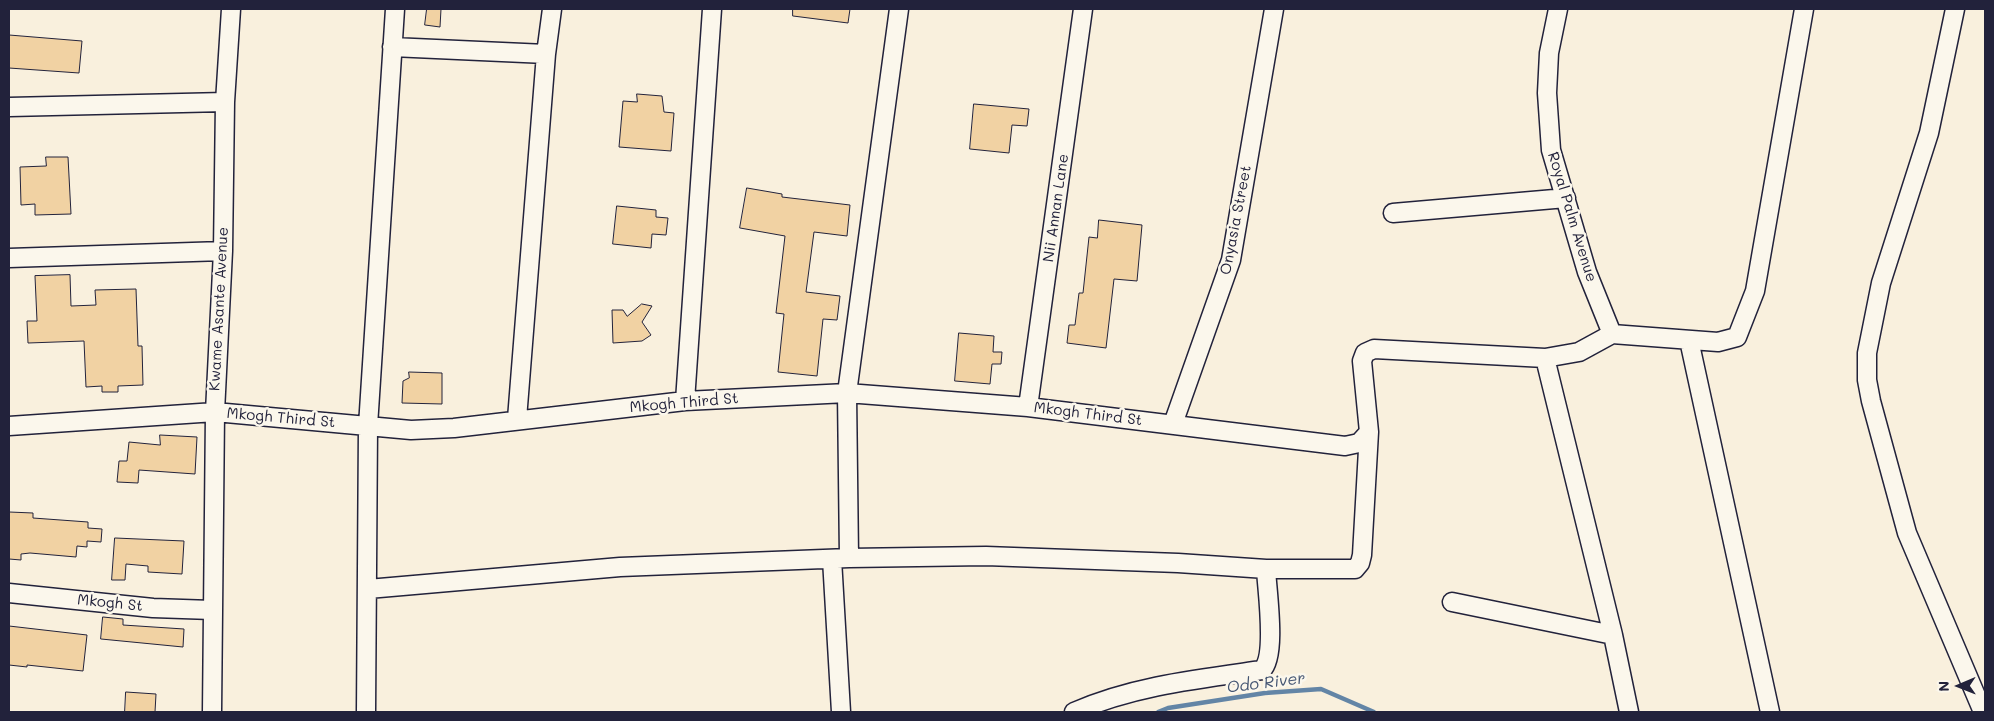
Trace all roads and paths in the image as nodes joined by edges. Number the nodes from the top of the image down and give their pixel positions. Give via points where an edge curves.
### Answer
1 (231, 9) edge
2 (395, 9) edge
3 (552, 9) edge
4 (712, 9) edge
5 (899, 9) edge
6 (1083, 9) edge
7 (1274, 9) edge
8 (1558, 9) edge
9 (1804, 9) edge
10 (1955, 9) edge
11 (392, 47) junction
12 (546, 54) junction
13 (226, 102) junction
14 (9, 107) edge
15 (1566, 198) junction
16 (1393, 212) dead end
17 (223, 251) junction
18 (9, 258) edge
19 (1612, 334) junction
20 (1689, 340) junction
21 (1545, 358) junction
22 (848, 393) junction
23 (685, 401) junction
24 (1028, 407) junction
25 (215, 412) junction
26 (516, 419) junction
27 (1174, 424) junction
28 (9, 426) edge
29 (368, 426) junction
30 (1364, 437) junction
31 (840, 558) junction
32 (1266, 568) junction
33 (368, 588) junction
34 (9, 592) edge
35 (1452, 602) dead end
36 (212, 610) junction
37 (1613, 635) junction
38 (212, 712) edge
39 (366, 712) edge
40 (841, 712) edge
41 (1074, 712) edge
42 (1629, 712) edge
43 (1770, 712) edge
44 (1983, 712) edge

1 - 13 street, Kwame Asante Avenue
2 - 11 street
3 - 12 street
4 - 23 street
5 - 22 street
6 - 24 street, Nii Annan Lane
7 - 27 street, Onyasia Street via 1231,260
8 - 15 street, Royal Palm Avenue via 1549,53 1547,93 1551,150
9 - 20 street via 1752,300 1737,337 1718,342
10 - 44 street via 1929,133 1881,283 1867,353 1867,380 1907,533
11 - 12 street
11 - 29 street
12 - 26 street
13 - 14 street
13 - 17 street, Kwame Asante Avenue
15 - 16 street
15 - 19 street, Royal Palm Avenue via 1588,272
17 - 18 street
17 - 25 street, Kwame Asante Avenue
19 - 20 street
19 - 21 street via 1579,352
20 - 43 street
21 - 30 street via 1365,352 1362,361
21 - 37 street
22 - 23 street, Mkogh Third St
22 - 24 street, Mkogh Third St
22 - 31 street
23 - 26 street, Mkogh Third St
24 - 27 street, Mkogh Third St
25 - 28 street, Mkogh Third St
25 - 29 street, Mkogh Third St
25 - 36 street, Kwame Asante Avenue
26 - 29 street, Mkogh Third St via 420,430
27 - 30 street, Mkogh Third St via 1345,446
29 - 33 street
30 - 32 street via 1360,563 1355,569
31 - 32 street via 986,556
31 - 33 street via 620,567
31 - 40 street
32 - 41 street via 1271,645 1268,661 1262,670 1129,692
33 - 39 street
34 - 36 street, Mkogh St via 153,608
35 - 37 street
36 - 38 street, Kwame Asante Avenue
37 - 42 street

